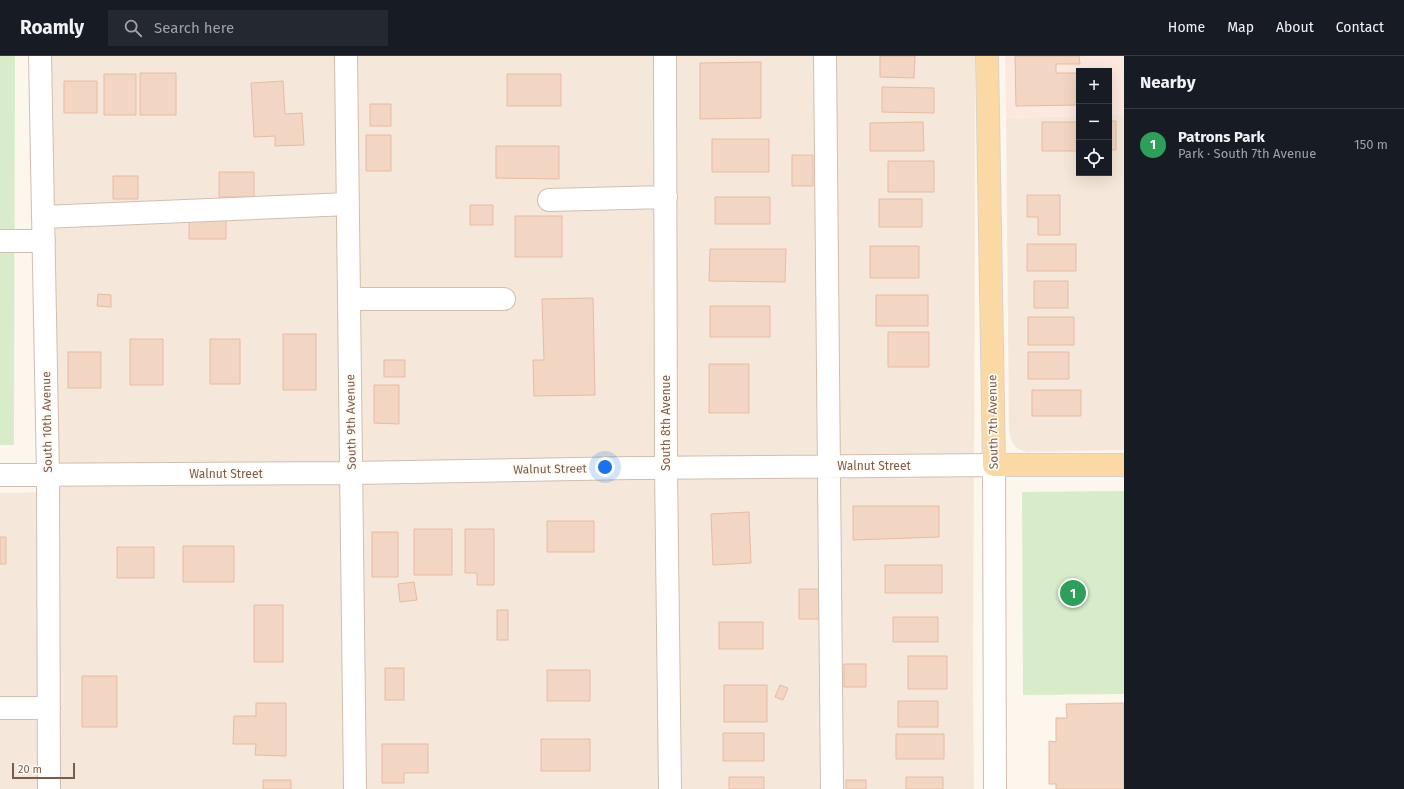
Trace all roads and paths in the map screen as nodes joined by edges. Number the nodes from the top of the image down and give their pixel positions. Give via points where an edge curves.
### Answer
1 (40, 56) edge
2 (346, 56) edge
3 (665, 56) edge
4 (825, 56) edge
5 (987, 56) edge
6 (666, 197) junction
7 (549, 200) dead end
8 (348, 204) junction
9 (43, 217) junction
10 (0, 241) edge
11 (44, 241) junction
12 (350, 299) junction
13 (504, 299) dead end
14 (1124, 465) edge
15 (829, 466) junction
16 (994, 466) junction
17 (666, 468) junction
18 (352, 473) junction
19 (48, 474) junction
20 (0, 475) edge
21 (0, 708) edge
22 (49, 708) junction
23 (49, 789) edge
24 (355, 789) edge
25 (670, 789) edge
26 (832, 789) edge
27 (995, 789) edge

1 - 9 street, South 10th Avenue
2 - 8 street, South 9th Avenue
3 - 6 street, South 8th Avenue
4 - 15 street
5 - 16 main road, South 7th Avenue
6 - 7 street
6 - 17 street, South 8th Avenue
8 - 9 street
8 - 12 street, South 9th Avenue
9 - 11 street, South 10th Avenue
10 - 11 street
11 - 19 street, South 10th Avenue
12 - 13 street
12 - 18 street, South 9th Avenue
14 - 16 main road, Walnut Street
15 - 16 street, Walnut Street
15 - 17 street, Walnut Street
15 - 26 street
16 - 27 street, South 7th Avenue
17 - 18 street, Walnut Street
17 - 25 street, South 8th Avenue
18 - 19 street, Walnut Street
18 - 24 street, South 9th Avenue
19 - 20 street, Walnut Street
19 - 22 street, South 10th Avenue
21 - 22 street
22 - 23 street, South 10th Avenue

